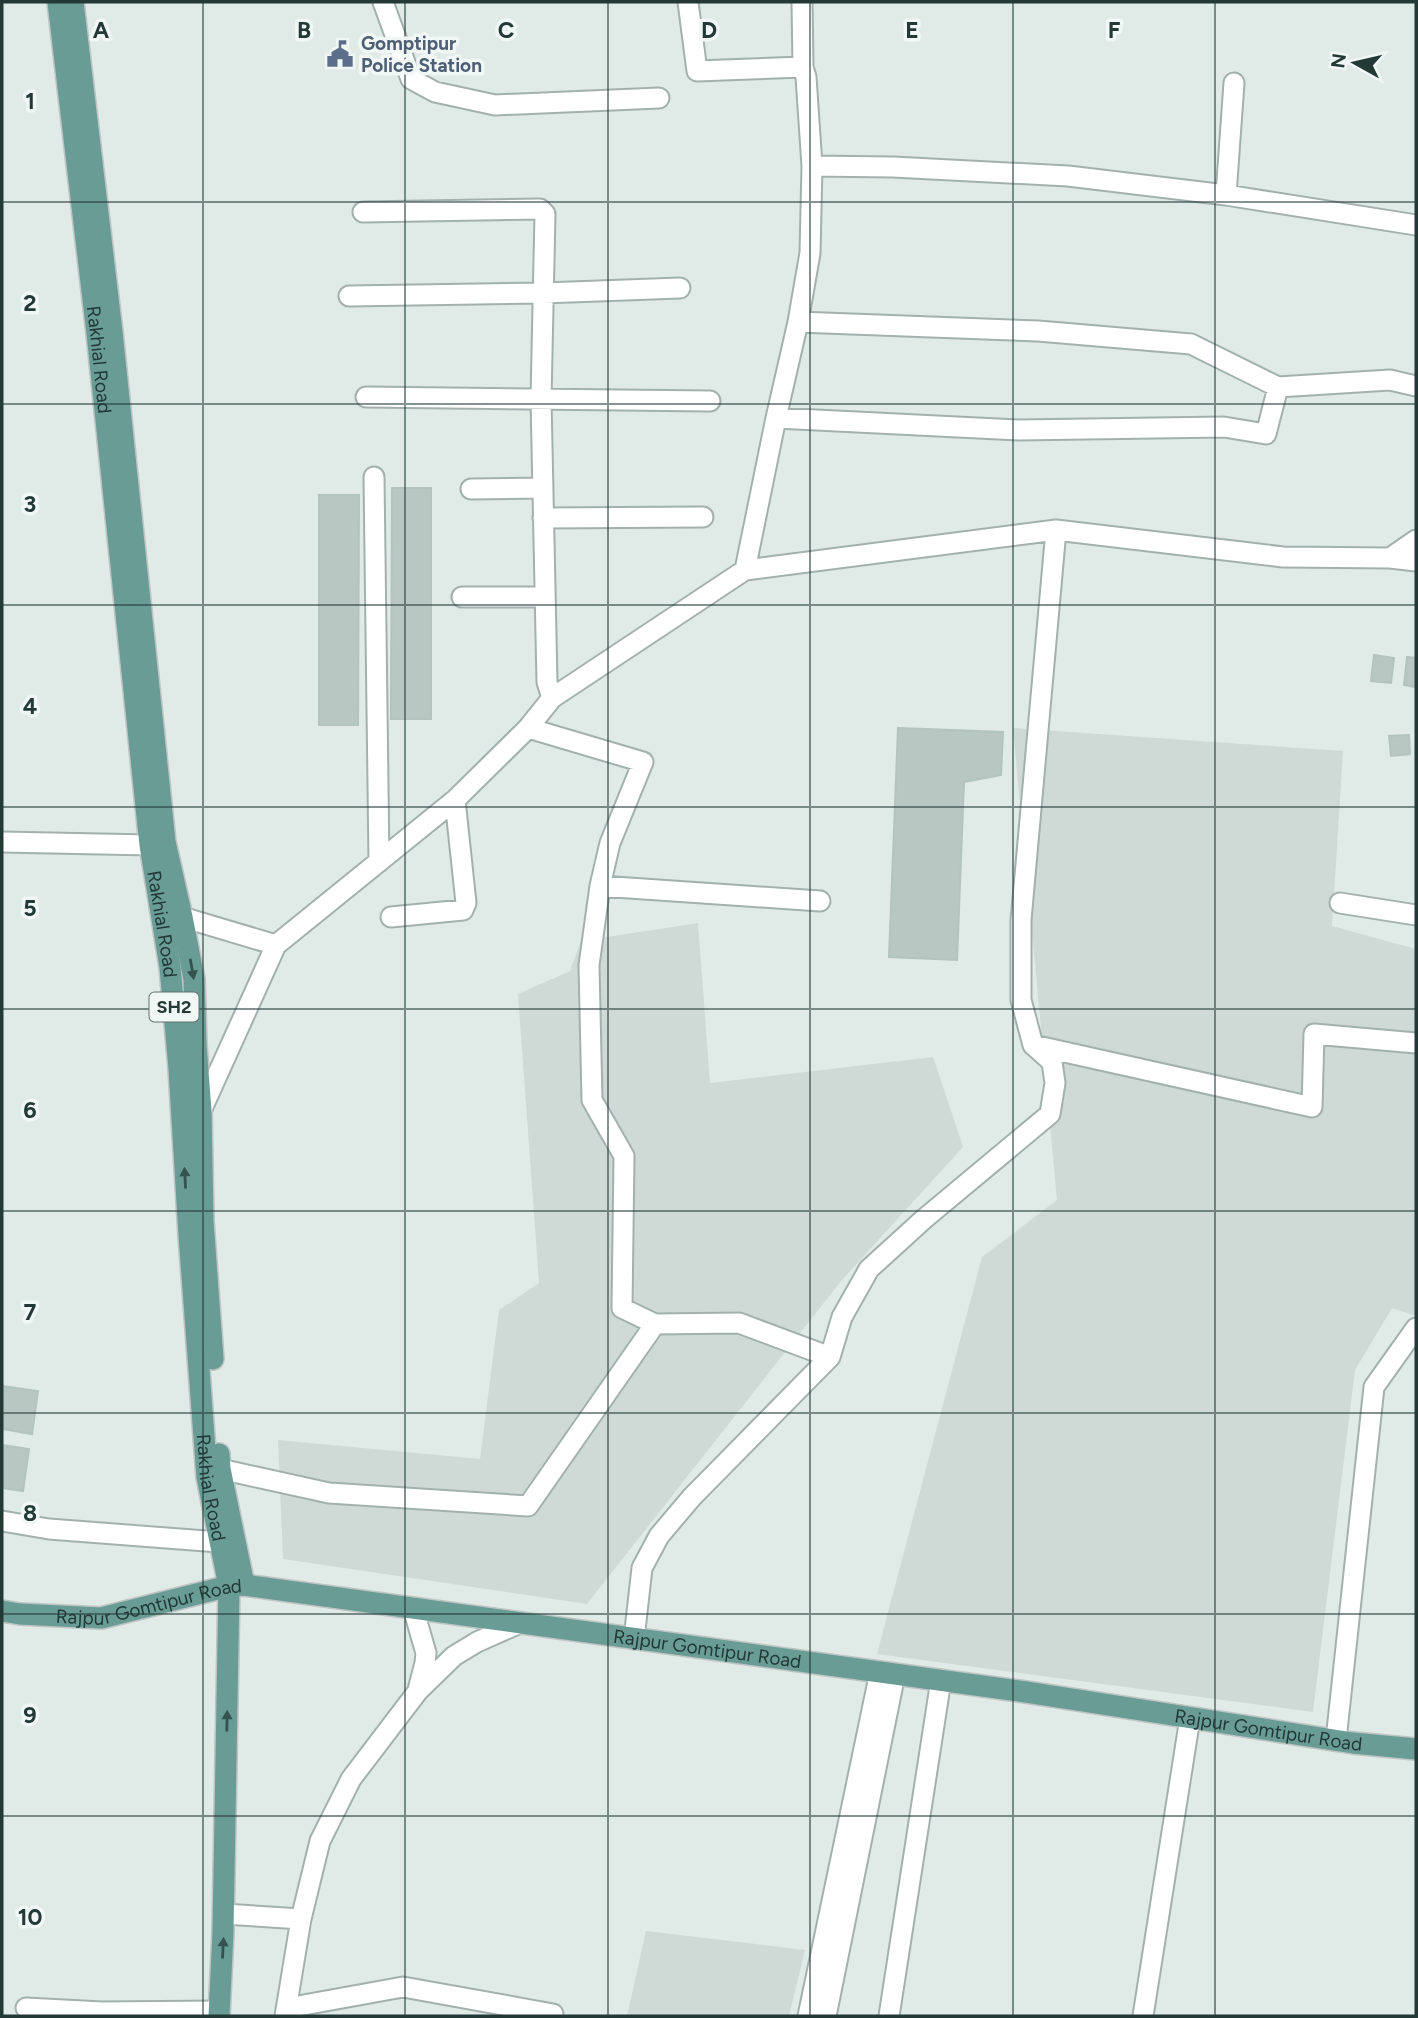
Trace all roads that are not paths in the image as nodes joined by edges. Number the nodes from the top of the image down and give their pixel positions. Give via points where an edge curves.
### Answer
1 (58, 2) edge
2 (73, 2) edge
3 (383, 2) edge
4 (688, 2) edge
5 (802, 2) edge
6 (803, 67) junction
7 (1234, 83) dead end
8 (659, 98) dead end
9 (812, 166) junction
10 (1226, 195) junction
11 (363, 212) dead end
12 (1416, 225) edge
13 (680, 288) dead end
14 (543, 293) junction
15 (349, 296) dead end
16 (797, 322) junction
17 (1416, 386) edge
18 (1278, 387) junction
19 (366, 397) dead end
20 (541, 399) junction
21 (710, 401) dead end
22 (776, 418) junction
23 (374, 477) dead end
24 (543, 488) junction
25 (471, 489) dead end
26 (703, 517) dead end
27 (543, 518) junction
28 (1056, 530) junction
29 (1416, 540) edge
30 (1391, 558) junction
31 (1416, 561) edge
32 (745, 570) junction
33 (462, 597) dead end
34 (545, 597) junction
35 (552, 698) junction
36 (528, 728) junction
37 (455, 800) junction
38 (2, 842) edge
39 (150, 845) junction
40 (379, 862) junction
41 (600, 886) junction
42 (820, 901) dead end
43 (1340, 903) dead end
44 (1416, 915) edge
45 (183, 917) junction
46 (391, 917) dead end
47 (276, 945) junction
48 (1416, 1043) edge
49 (1033, 1045) junction
50 (201, 1111) junction
51 (655, 1324) junction
52 (1416, 1328) edge
53 (830, 1357) junction
54 (220, 1469) junction
55 (2, 1521) edge
56 (219, 1542) junction
57 (237, 1585) junction
58 (413, 1608) junction
59 (2, 1611) edge
60 (520, 1623) junction
61 (634, 1639) junction
62 (887, 1673) junction
63 (941, 1681) junction
64 (418, 1691) junction
65 (1190, 1717) junction
66 (1336, 1740) junction
67 (1416, 1749) edge
68 (224, 1914) junction
69 (301, 1919) junction
70 (835, 1927) junction
71 (26, 2008) dead end
72 (286, 2012) edge
73 (219, 2013) edge
74 (553, 2014) dead end
75 (808, 2016) edge
76 (825, 2016) edge
77 (889, 2016) edge
78 (1143, 2016) edge

1 - 39 main road, Rakhial Road / SH2
2 - 45 main road, Rakhial Road / SH2 via 165,842
3 - 8 street via 411,79 435,92 495,105
4 - 6 street via 697,71
5 - 6 street
6 - 9 street
7 - 10 street
9 - 10 street via 1068,176
9 - 16 street via 810,253
10 - 12 street
11 - 14 street via 540,209 545,214
13 - 14 street
14 - 15 street
14 - 20 street
16 - 18 street via 1038,331 1191,344
16 - 22 street
17 - 18 street via 1390,380
18 - 22 street via 1266,434 1224,427 1019,430
19 - 20 street
20 - 21 street
20 - 24 street
22 - 32 street
23 - 40 street
24 - 25 street
24 - 27 street
26 - 27 street
27 - 34 street
28 - 30 street via 1283,557
28 - 32 street
28 - 49 street via 1021,920 1021,1000
29 - 30 street
30 - 31 street
32 - 35 street
33 - 34 street
34 - 35 street via 547,682
35 - 36 street
36 - 37 street
36 - 41 street via 643,762 610,843
37 - 40 street
37 - 46 street via 463,910
38 - 39 street
56 -> 39 main road, Rakhial Road / SH2 via 207,1477 170,967
40 - 47 street
41 - 42 street
41 - 51 street via 589,965 592,1100 624,1156 622,1308
43 - 44 street
45 - 47 street
45 -> 50 main road, Rakhial Road / SH2 via 194,979
47 - 50 street
48 - 49 street via 1314,1034 1312,1107
49 - 53 street via 1052,1062 1055,1083 1050,1114 869,1269 842,1317
50 - 54 main road, Rakhial Road / SH2 via 203,1221
51 - 53 street via 739,1323
51 - 54 street via 528,1506 329,1493
52 - 66 street via 1374,1387
53 - 61 street via 659,1536 642,1568
54 - 57 main road, Rakhial Road / SH2
55 - 56 street
56 - 57 main road, Rakhial Road / SH2
57 - 58 main road, Rajpur Gomtipur Road
57 - 59 main road, Rajpur Gomtipur Road via 101,1618
68 -> 57 main road, Rakhial Road / SH2
58 - 60 main road, Rajpur Gomtipur Road
58 - 64 street via 426,1653
60 - 61 main road, Rajpur Gomtipur Road
60 - 64 street via 454,1657
61 - 62 main road, Rajpur Gomtipur Road
62 - 63 main road, Rajpur Gomtipur Road
62 - 70 street
63 - 65 main road, Rajpur Gomtipur Road
63 - 77 street
64 - 69 street via 351,1779 320,1841
65 - 66 main road, Rajpur Gomtipur Road
65 - 78 street
66 - 67 main road, Rajpur Gomtipur Road
68 - 69 street
73 -> 68 main road, Rakhial Road / SH2
69 - 72 street
70 - 75 street
70 - 76 street
71 - 73 street
72 - 74 street via 403,1987

